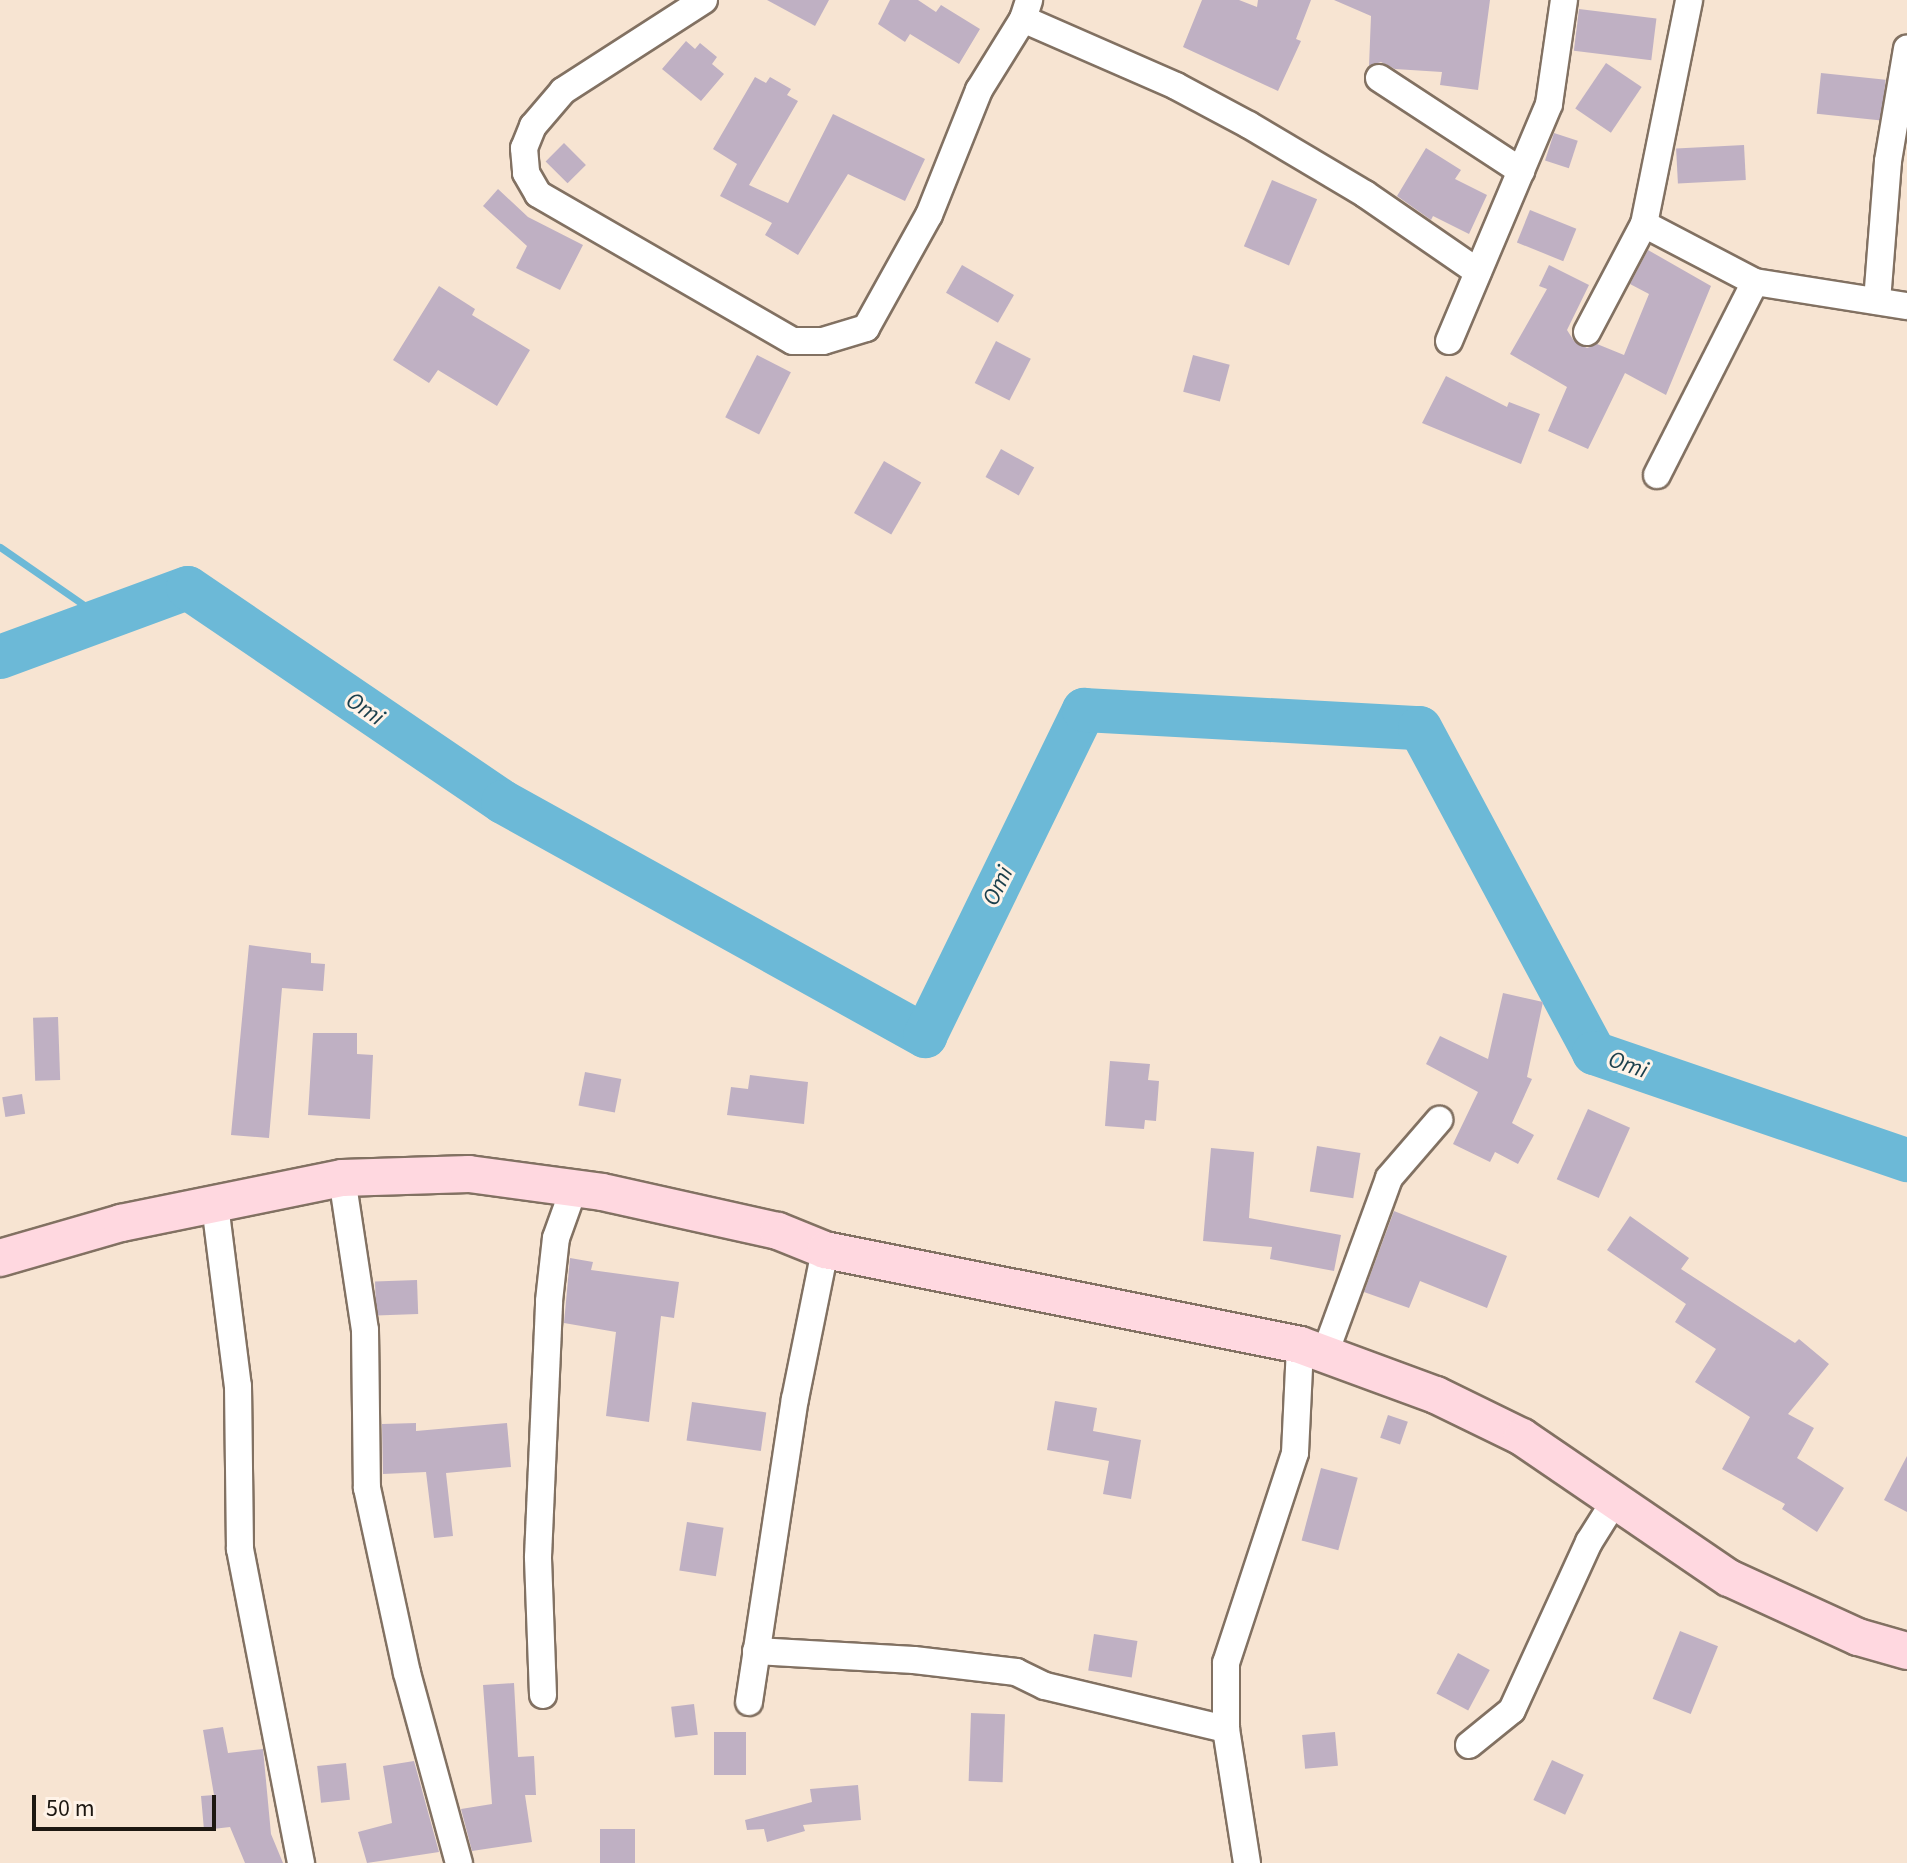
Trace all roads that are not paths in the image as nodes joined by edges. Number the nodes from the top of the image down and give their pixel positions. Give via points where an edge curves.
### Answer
1 (704, 0) edge
2 (1564, 0) edge
3 (1689, 0) edge
4 (1026, 10) edge
5 (1907, 49) edge
6 (1379, 78) dead end
7 (1521, 171) junction
8 (1644, 224) junction
9 (1478, 272) junction
10 (1755, 282) junction
11 (1877, 301) junction
12 (1907, 306) edge
13 (1587, 332) dead end
14 (1449, 341) dead end
15 (1657, 475) dead end
16 (1439, 1120) dead end
17 (342, 1178) junction
18 (574, 1188) junction
19 (215, 1205) junction
20 (825, 1250) junction
21 (0, 1258) edge
22 (1312, 1351) junction
23 (1616, 1499) junction
24 (756, 1651) junction
25 (1907, 1651) edge
26 (543, 1695) dead end
27 (749, 1702) dead end
28 (1226, 1729) junction
29 (1469, 1745) dead end
30 (301, 1863) edge
31 (459, 1863) edge
32 (1247, 1863) edge

1 - 4 street via 563,91 533,126 524,148 526,173 538,194 793,341 823,341 866,328 929,215 979,90
2 - 7 street via 1549,104
3 - 8 street
4 - 9 street via 1249,125 1365,194
5 - 11 street via 1890,147
6 - 7 street
7 - 9 street
8 - 10 street
8 - 13 street
9 - 14 street
10 - 11 street
10 - 15 street
11 - 12 street
16 - 22 street via 1389,1178
17 - 18 main road via 469,1174
17 - 19 main road
17 - 31 street via 365,1330 367,1488 407,1673
18 - 20 main road via 778,1231
18 - 26 street via 556,1238 549,1301 538,1557
19 - 21 main road via 121,1223
19 - 30 street via 238,1386 240,1549
20 - 22 main road
20 - 24 street via 795,1399
22 - 23 main road via 1436,1395 1522,1437
22 - 28 street via 1295,1453 1226,1663
23 - 25 main road via 1729,1578 1858,1637
23 - 29 street via 1589,1542 1512,1710
24 - 27 street
24 - 28 street via 1016,1672 1045,1686
28 - 32 street

